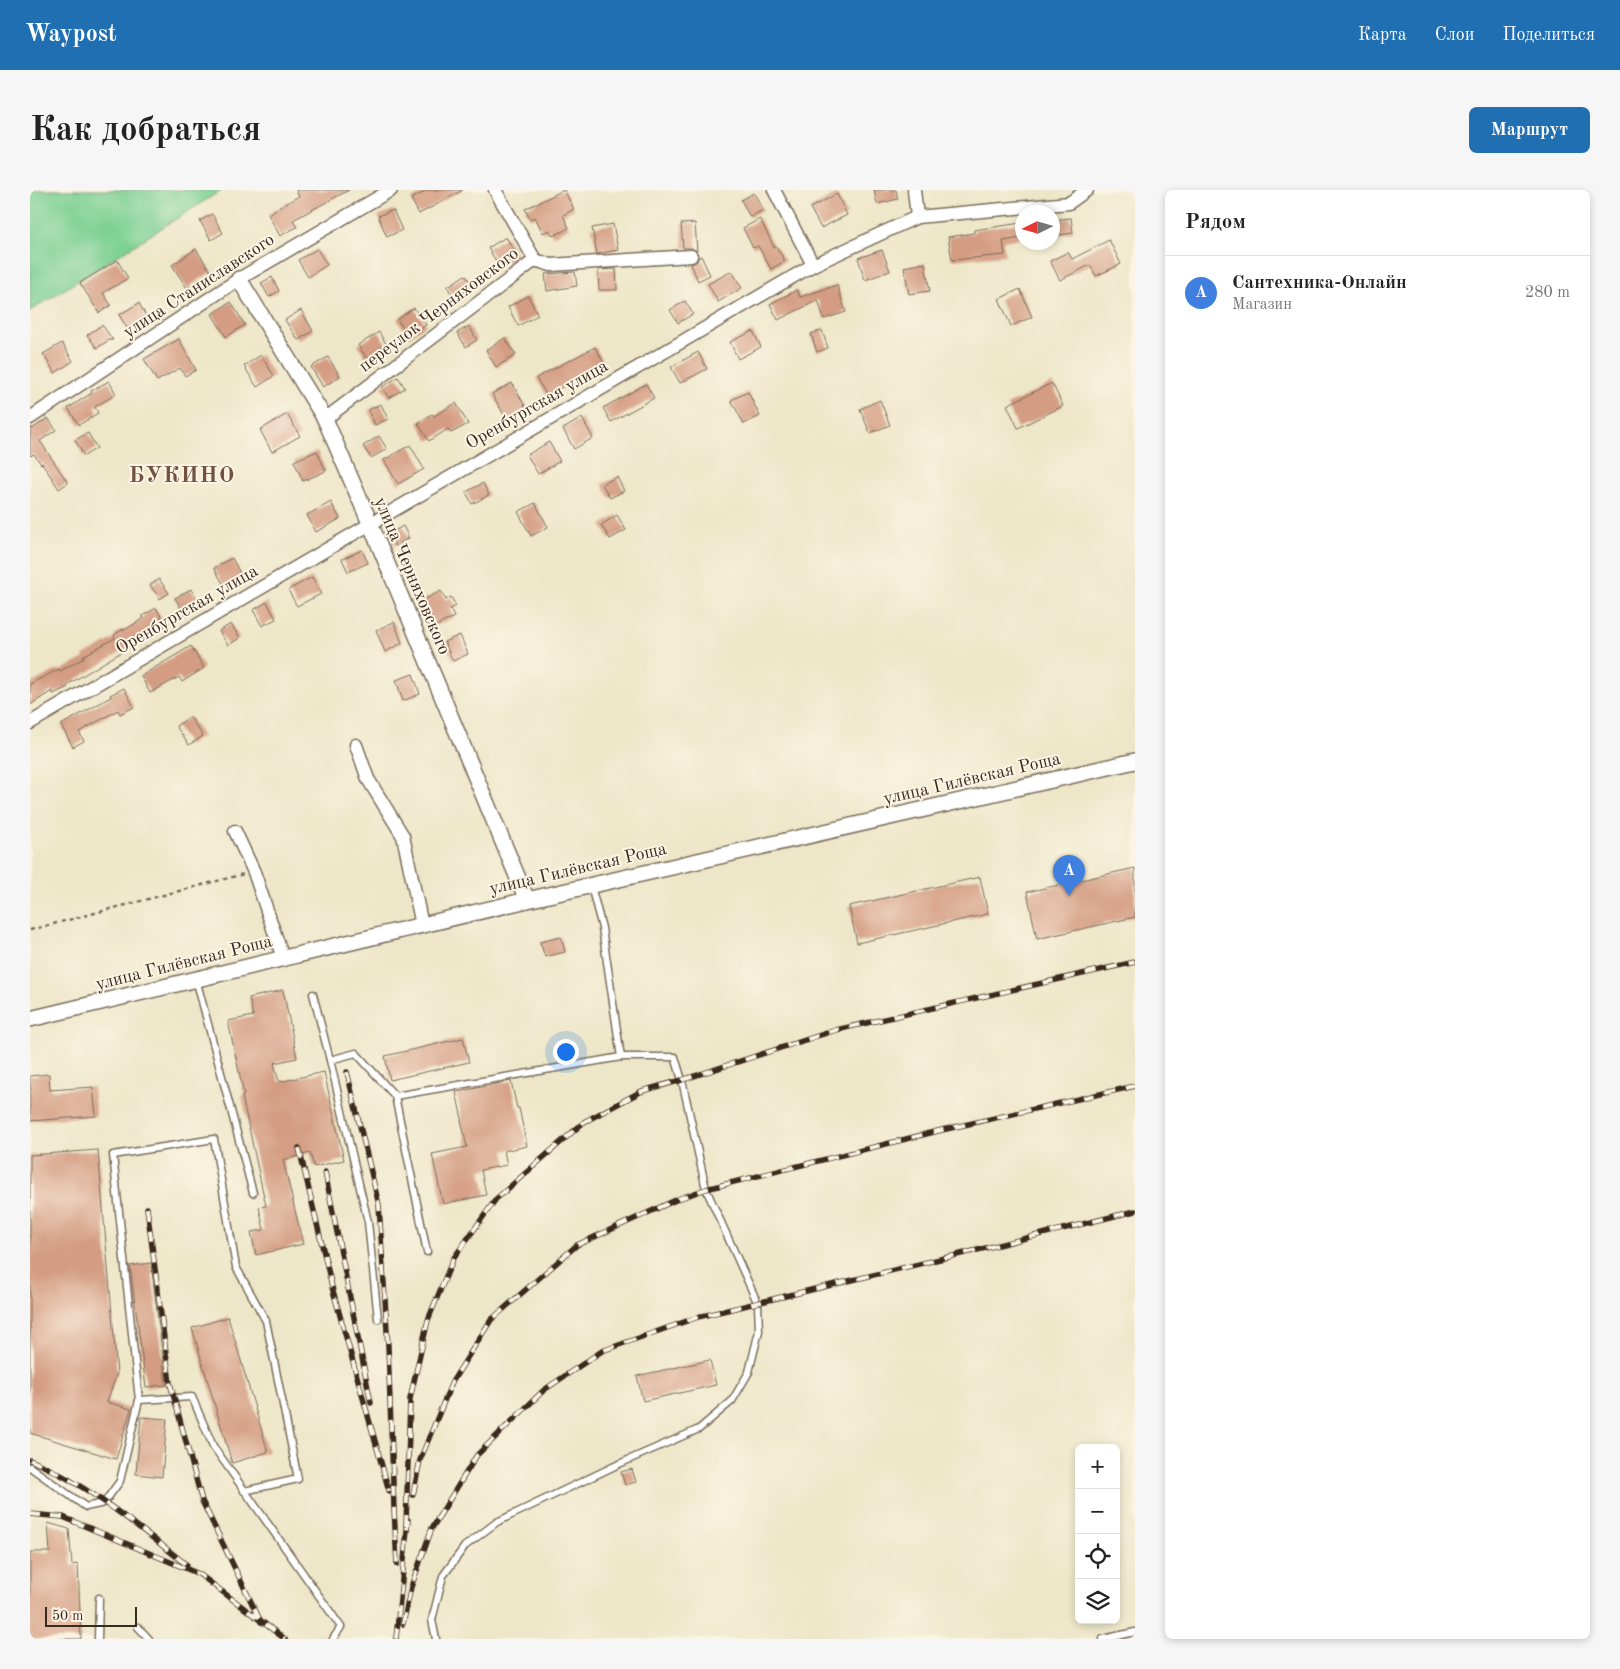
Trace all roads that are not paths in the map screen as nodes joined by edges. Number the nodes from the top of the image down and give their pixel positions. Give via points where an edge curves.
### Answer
1 (391, 190) edge
2 (495, 190) edge
3 (774, 190) edge
4 (914, 190) edge
5 (1087, 190) edge
6 (917, 217) junction
7 (691, 256) dead end
8 (535, 260) junction
9 (813, 265) junction
10 (239, 279) junction
11 (30, 418) edge
12 (325, 419) junction
13 (370, 523) junction
14 (30, 723) edge
15 (356, 745) dead end
16 (1135, 761) edge
17 (235, 831) dead end
18 (591, 886) junction
19 (527, 900) junction
20 (422, 925) junction
21 (283, 958) junction
22 (196, 979) junction
23 (313, 994) dead end
24 (30, 1019) edge
25 (621, 1057) junction
26 (330, 1060) junction
27 (395, 1096) junction
28 (253, 1192) dead end
29 (427, 1252) dead end
30 (378, 1319) dead end
31 (139, 1400) junction
32 (30, 1468) edge
33 (244, 1491) junction
34 (99, 1598) dead end
35 (138, 1627) dead end
36 (1135, 1632) edge
37 (98, 1639) edge
38 (149, 1639) edge
39 (333, 1639) edge
40 (436, 1639) edge
41 (1103, 1639) edge

1 - 10 street, улица Станиславского
2 - 8 street, переулок Черняховского
3 - 9 street
4 - 6 street
5 - 6 street, Оренбургская улица via 1069,202
6 - 9 street, Оренбургская улица
7 - 8 street via 551,265
8 - 12 street, переулок Черняховского
9 - 13 street, Оренбургская улица
10 - 11 street, улица Станиславского
10 - 12 street, улица Черняховского
12 - 13 street, улица Черняховского
13 - 14 street, Оренбургская улица
13 - 19 street, улица Черняховского
15 - 20 street via 368,779 403,836
16 - 18 street, улица Гилёвская Роща
17 - 21 street via 254,872
18 - 19 street, улица Гилёвская Роща
18 - 25 lane via 602,928
19 - 20 street, улица Гилёвская Роща
20 - 21 street, улица Гилёвская Роща
21 - 22 street, улица Гилёвская Роща
22 - 24 street, улица Гилёвская Роща
22 - 28 lane
23 - 26 lane
25 - 27 lane
25 - 40 lane via 676,1057 706,1190 758,1304 759,1331 749,1372 732,1401 699,1429 497,1522 465,1546 443,1576 432,1620
26 - 27 lane via 356,1053
26 - 30 lane via 368,1222
27 - 29 lane
31 - 32 lane via 120,1482 104,1503 86,1507
31 - 33 lane via 192,1397 213,1446
31 - 33 lane via 113,1155 214,1139 236,1267 266,1320 298,1479
33 - 39 lane via 341,1627
34 - 37 lane
35 - 38 lane
36 - 41 lane

